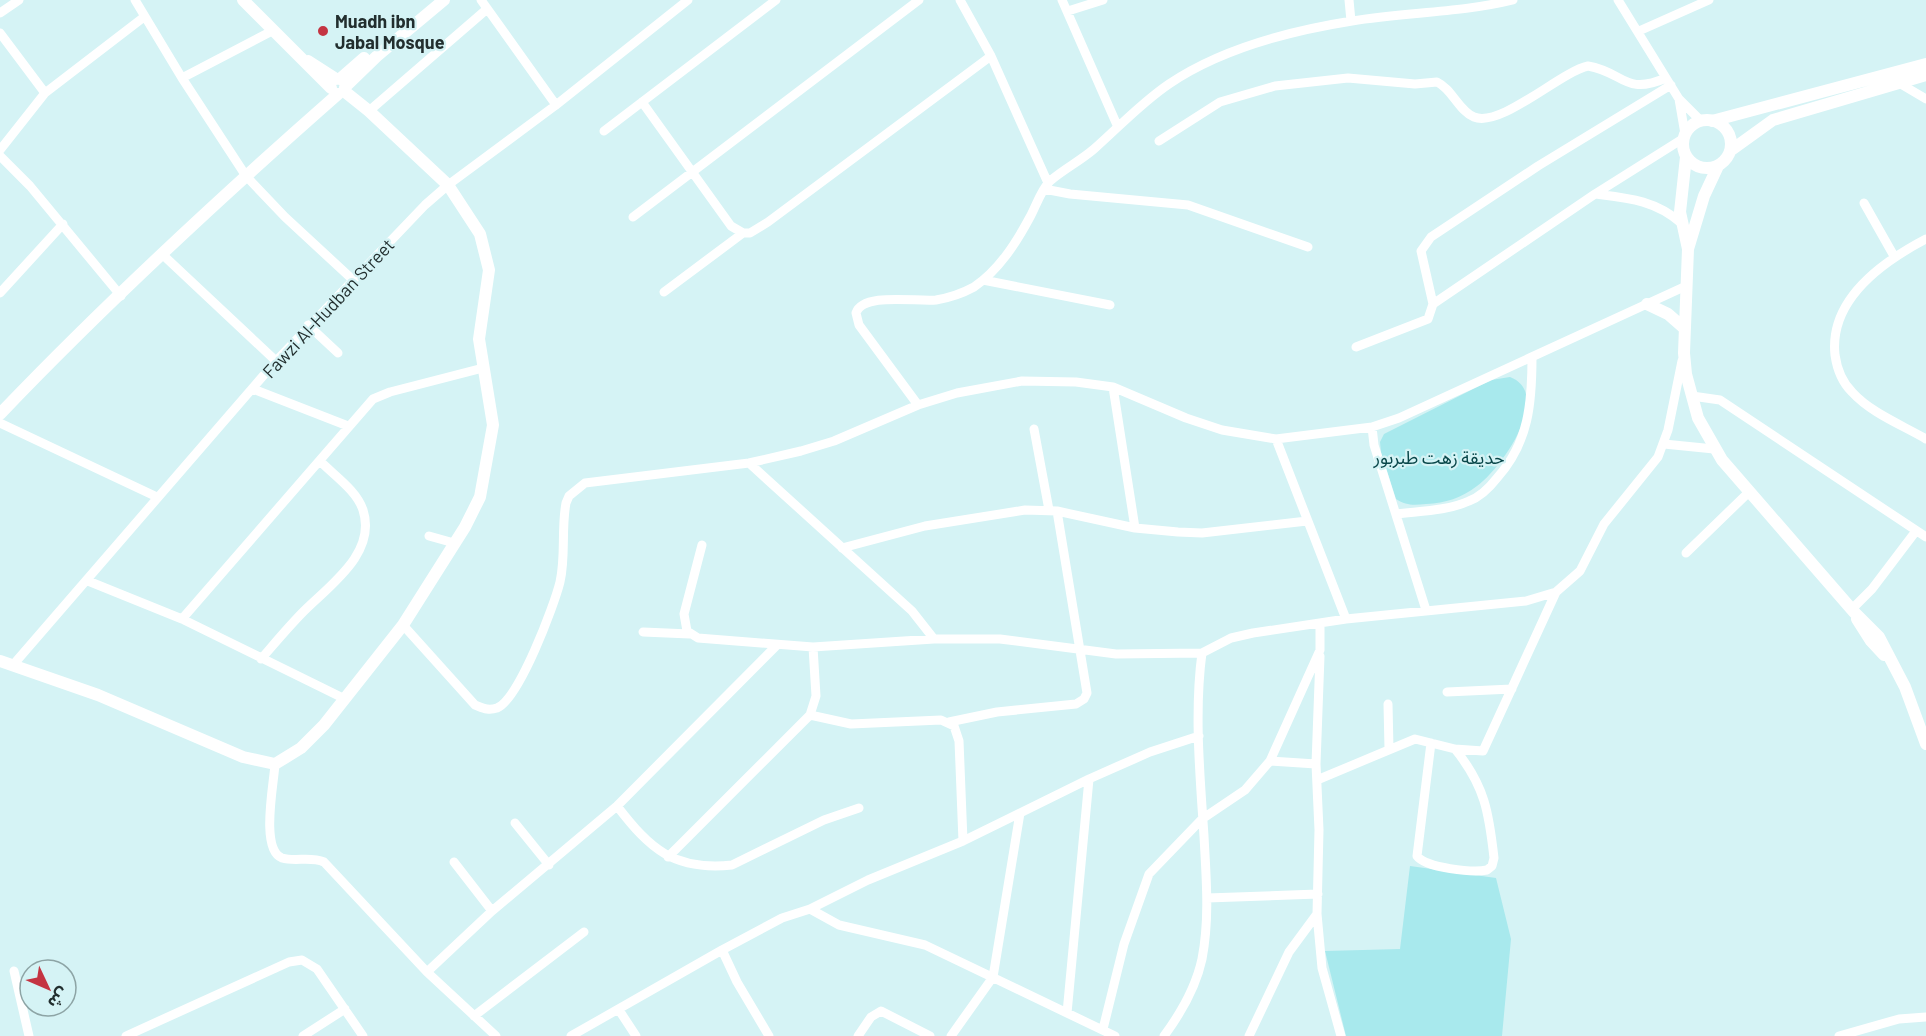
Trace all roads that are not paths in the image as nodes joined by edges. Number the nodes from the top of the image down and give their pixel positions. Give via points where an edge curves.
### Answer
1 (19, 0) edge
2 (135, 0) edge
3 (243, 0) edge
4 (431, 0) edge
5 (444, 0) edge
6 (481, 0) edge
7 (688, 0) edge
8 (776, 0) edge
9 (919, 0) edge
10 (960, 0) edge
11 (1062, 0) edge
12 (1103, 0) edge
13 (1349, 0) edge
14 (1513, 0) edge
15 (1618, 0) edge
16 (1709, 0) edge
17 (487, 9) junction
18 (1068, 11) junction
19 (0, 13) edge
20 (144, 17) junction
21 (1352, 21) junction
22 (272, 31) junction
23 (1639, 32) junction
24 (0, 33) edge
25 (992, 56) junction
26 (1926, 64) edge
27 (1926, 75) edge
28 (182, 78) junction
29 (1668, 82) junction
30 (1899, 82) junction
31 (338, 87) junction
32 (45, 93) junction
33 (1679, 99) junction
34 (1926, 99) edge
35 (642, 102) junction
36 (556, 105) junction
37 (369, 111) junction
38 (1707, 121) junction
39 (1117, 125) junction
40 (604, 131) dead end
41 (1684, 136) junction
42 (1159, 141) dead end
43 (0, 150) edge
44 (1730, 151) junction
45 (0, 156) edge
46 (1686, 157) junction
47 (1718, 166) junction
48 (693, 171) junction
49 (246, 176) junction
50 (448, 185) junction
51 (1046, 186) junction
52 (1594, 194) junction
53 (1864, 203) dead end
54 (633, 217) dead end
55 (1681, 223) junction
56 (63, 224) junction
57 (743, 233) junction
58 (1926, 239) edge
59 (1308, 247) dead end
60 (1688, 249) junction
61 (163, 255) junction
62 (1894, 256) junction
63 (352, 279) junction
64 (983, 280) junction
65 (1686, 286) junction
66 (664, 292) dead end
67 (0, 293) edge
68 (121, 296) junction
69 (1433, 304) junction
70 (1647, 304) junction
71 (1110, 305) dead end
72 (309, 325) junction
73 (1684, 328) junction
74 (1356, 346) dead end
75 (338, 353) dead end
76 (1684, 353) junction
77 (1532, 357) junction
78 (276, 361) junction
79 (483, 368) junction
80 (1113, 387) junction
81 (253, 389) junction
82 (1692, 396) junction
83 (918, 405) junction
84 (0, 416) edge
85 (348, 426) junction
86 (1372, 427) junction
87 (1034, 429) dead end
88 (1276, 439) junction
89 (1926, 439) edge
90 (1664, 444) junction
91 (1714, 449) junction
92 (321, 462) junction
93 (749, 463) junction
94 (1749, 492) junction
95 (157, 497) junction
96 (1053, 510) junction
97 (1396, 514) junction
98 (1307, 521) junction
99 (1135, 528) junction
100 (1916, 531) junction
101 (429, 536) dead end
102 (1926, 537) edge
103 (454, 543) junction
104 (702, 545) dead end
105 (842, 548) junction
106 (1686, 554) dead end
107 (88, 580) junction
108 (1556, 592) junction
109 (1426, 610) junction
110 (1853, 611) junction
111 (1346, 619) junction
112 (182, 620) junction
113 (1320, 623) junction
114 (404, 625) junction
115 (643, 632) dead end
116 (690, 634) junction
117 (934, 639) junction
118 (776, 646) junction
119 (813, 647) junction
120 (1081, 648) junction
121 (1320, 650) junction
122 (1202, 653) junction
123 (261, 659) junction
124 (0, 661) edge
125 (13, 665) junction
126 (1512, 689) junction
127 (1447, 692) dead end
128 (343, 698) junction
129 (1388, 704) dead end
130 (810, 714) junction
131 (949, 722) junction
132 (1200, 736) junction
133 (1431, 743) junction
134 (1926, 744) edge
135 (1389, 749) junction
136 (1455, 749) junction
137 (1270, 761) junction
138 (275, 764) junction
139 (1316, 764) junction
140 (1089, 779) junction
141 (1317, 780) junction
142 (617, 806) junction
143 (859, 808) dead end
144 (1020, 813) junction
145 (1202, 819) junction
146 (515, 823) dead end
147 (963, 841) junction
148 (668, 857) junction
149 (454, 862) dead end
150 (549, 865) junction
151 (1318, 894) junction
152 (1207, 898) junction
153 (810, 909) junction
154 (492, 911) junction
155 (1317, 914) junction
156 (585, 932) dead end
157 (722, 951) junction
158 (14, 971) dead end
159 (427, 972) junction
160 (993, 977) junction
161 (345, 1009) junction
162 (620, 1010) junction
163 (1067, 1013) junction
164 (474, 1016) junction
165 (1926, 1017) edge
166 (1103, 1029) junction
167 (29, 1036) edge
168 (126, 1036) edge
169 (303, 1036) edge
170 (363, 1036) edge
171 (496, 1036) edge
172 (571, 1036) edge
173 (636, 1036) edge
174 (769, 1036) edge
175 (858, 1036) edge
176 (930, 1036) edge
177 (951, 1036) edge
178 (1115, 1036) edge
179 (1164, 1036) edge
180 (1249, 1036) edge
181 (1341, 1036) edge
182 (1839, 1036) edge

1 - 19 street
2 - 20 street
3 - 22 street
4 - 31 street
5 - 31 street
6 - 17 street
7 - 36 street, Fawzi Al-Hudban Street
8 - 35 street
9 - 48 street
10 - 25 street
11 - 18 street
12 - 18 street
13 - 21 street
14 - 21 street
15 - 23 street
16 - 23 street
17 - 36 street
17 - 37 street
18 - 39 street
20 - 28 street
20 - 32 street
21 - 39 street via 1268,40 1209,61 1168,85
22 - 28 street
22 - 31 street
23 - 29 street
24 - 32 street
25 - 51 street
25 - 57 street via 768,222
26 - 38 street
27 - 30 street
28 - 49 street
29 - 33 street
29 - 42 street via 1632,85 1588,66 1483,119 1470,115 1437,82 1348,78 1295,82 1220,102
29 - 69 street via 1426,241 1421,258
30 - 34 street
30 - 44 street via 1773,120
31 - 37 street
31 - 49 street
32 - 43 street
33 - 38 street
33 - 41 street
35 - 40 street
35 - 48 street
36 - 50 street, Fawzi Al-Hudban Street
37 - 50 street
38 - 41 street via 1692,126
38 - 44 street via 1728,132
39 - 51 street
41 - 46 street
41 - 52 street
44 - 47 street
45 - 56 street
46 - 47 street via 1703,168
46 - 55 street
47 - 60 street
48 - 54 street
48 - 57 street via 731,226
49 - 61 street
49 - 63 street
50 - 63 street, Fawzi Al-Hudban Street
50 - 79 street via 473,221 485,251 488,287 479,339
51 - 59 street via 1070,194 1188,205
51 - 64 street via 1018,238
52 - 55 street via 1648,202
52 - 69 street
53 - 62 street
55 - 60 street
56 - 67 street
56 - 68 street
57 - 66 street
58 - 62 street
60 - 65 street
61 - 68 street
61 - 78 street
62 - 89 street via 1842,312 1834,338 1837,366 1846,384 1865,403
63 - 72 street, Fawzi Al-Hudban Street
64 - 71 street
64 - 83 street via 971,289 938,300 869,301 856,310 859,325
65 - 70 street
65 - 73 street
68 - 84 street
69 - 74 street via 1428,319 1422,323
70 - 73 street via 1668,314
70 - 77 street
72 - 75 street
72 - 78 street, Fawzi Al-Hudban Street
73 - 76 street
76 - 82 street
76 - 90 street
77 - 86 street
77 - 97 street via 1529,420 1506,469 1469,501
78 - 81 street, Fawzi Al-Hudban Street
79 - 85 street via 390,392 374,399
79 - 103 street via 492,405 489,451 480,497
80 - 83 street via 1022,381
80 - 88 street via 1222,430
80 - 99 street
81 - 85 street
81 - 95 street, Fawzi Al-Hudban Street
82 - 91 street
82 - 100 street via 1720,400
83 - 93 street via 819,446
84 - 95 street
85 - 92 street
86 - 88 street
86 - 97 street
87 - 96 street
88 - 98 street
90 - 91 street
90 - 108 street via 1651,468 1604,524 1580,571
91 - 94 street
92 - 112 street
92 - 123 street via 355,495 363,510 366,531 361,548 337,580
93 - 105 street
93 - 114 street via 595,480 577,488 566,503 560,582 547,619 519,683 498,707 487,710 475,705
94 - 106 street
94 - 110 street
95 - 107 street, Fawzi Al-Hudban Street
96 - 99 street
96 - 105 street via 1012,511 925,526
96 - 120 street
97 - 109 street
98 - 99 street via 1202,533
98 - 111 street
100 - 102 street
100 - 110 street
101 - 103 street
103 - 114 street
104 - 116 street via 684,614 684,626
105 - 117 street via 912,611
107 - 112 street
107 - 125 street, Fawzi Al-Hudban Street
108 - 109 street via 1526,601
108 - 126 street
109 - 111 street
110 - 134 street via 1879,637 1908,693
111 - 113 street
112 - 123 street
113 - 121 street
113 - 122 street via 1230,638
114 - 128 street
115 - 116 street
116 - 118 street via 724,642
117 - 119 street
117 - 120 street via 1000,639
118 - 119 street
118 - 142 street
119 - 130 street via 816,696
120 - 122 street via 1132,655
120 - 131 street via 1087,693 1076,704 997,712
121 - 137 street
121 - 139 street
122 - 132 street via 1198,677
123 - 128 street
124 - 125 street
125 - 138 street via 98,695 243,757
126 - 127 street
126 - 136 street via 1484,752
128 - 138 street via 301,748
129 - 135 street
130 - 131 street via 851,724
130 - 148 street
131 - 147 street via 957,730 959,741
132 - 140 street via 1150,752
132 - 145 street
133 - 135 street via 1415,740
133 - 136 street
133 - 136 street via 1417,856 1424,863 1481,871 1492,867 1494,858 1483,794 1474,773
135 - 141 street
137 - 139 street
137 - 145 street via 1245,790
138 - 159 street via 269,838 276,854 324,862
139 - 141 street
140 - 144 street
140 - 163 street
141 - 151 street
142 - 148 street via 653,849
142 - 150 street
143 - 148 street via 824,820 732,865 718,867
144 - 147 street
144 - 160 street
145 - 152 street
145 - 166 street via 1149,874 1129,926
146 - 150 street
147 - 153 street
149 - 154 street
150 - 154 street
151 - 152 street
151 - 155 street
152 - 179 street via 1207,923 1197,975 1185,1005
153 - 157 street via 782,918
153 - 160 street via 839,924 926,945
154 - 159 street
155 - 180 street via 1289,952
155 - 181 street via 1322,968
156 - 164 street
157 - 162 street
157 - 174 street
158 - 167 street
159 - 164 street
160 - 163 street
160 - 177 street
161 - 168 street via 317,969 303,960 289,962
161 - 169 street
161 - 170 street
162 - 172 street
162 - 173 street
163 - 166 street
164 - 171 street
165 - 182 street via 1899,1019
166 - 178 street
175 - 176 street via 871,1017 882,1011

